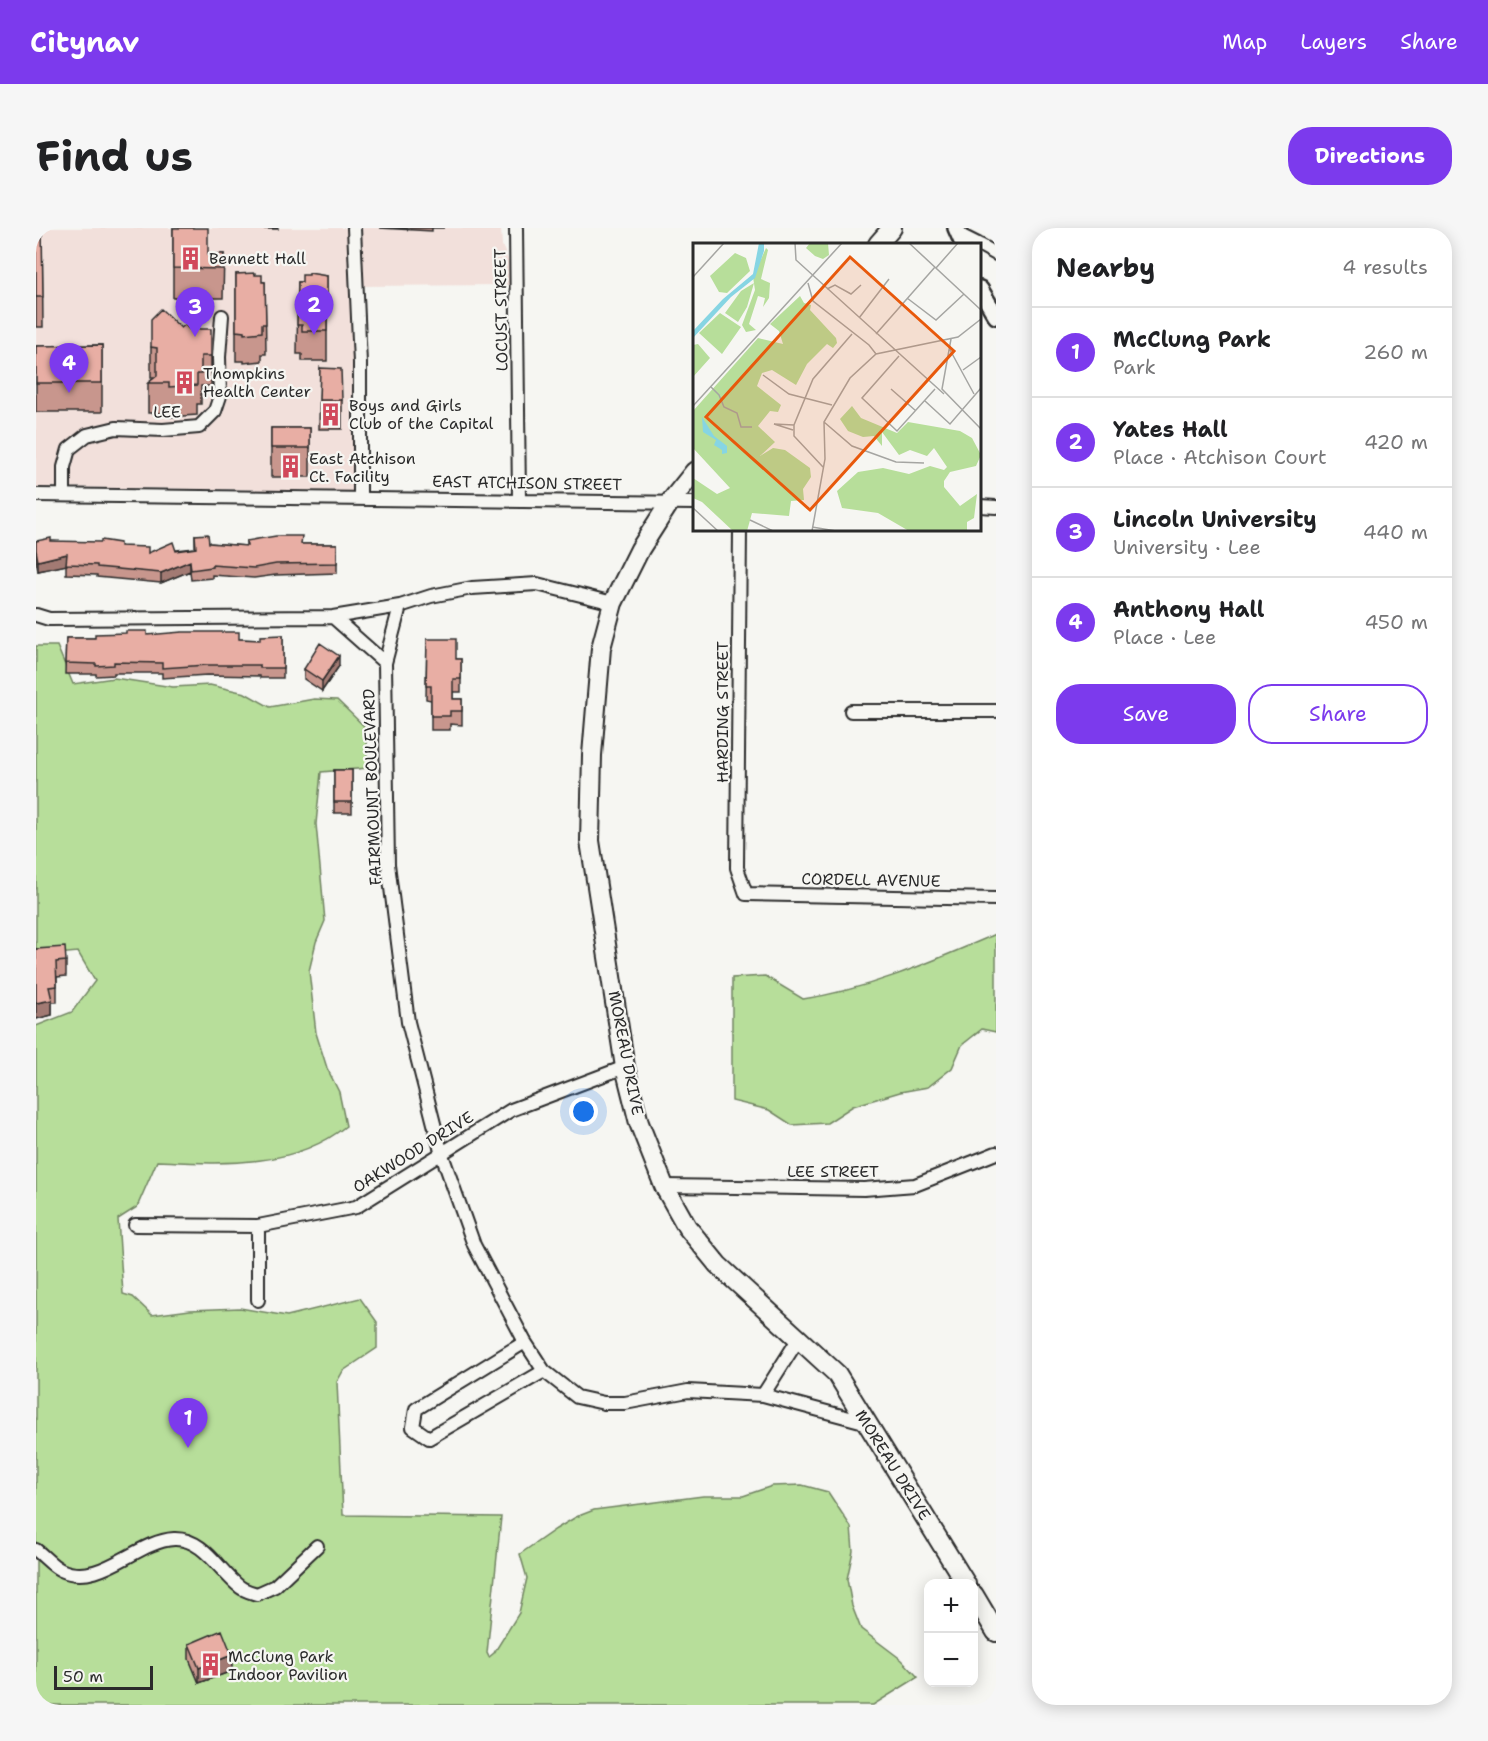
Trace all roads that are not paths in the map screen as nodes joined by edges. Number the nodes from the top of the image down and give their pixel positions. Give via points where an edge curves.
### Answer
1 (354, 228) edge
2 (516, 228) edge
3 (892, 228) edge
4 (960, 236) edge
5 (879, 243) edge
6 (975, 243) edge
7 (981, 246) edge
8 (996, 254) edge
9 (981, 291) edge
10 (222, 316) dead end
11 (996, 316) edge
12 (693, 473) edge
13 (36, 495) edge
14 (64, 495) junction
15 (360, 498) junction
16 (519, 499) junction
17 (670, 502) junction
18 (693, 502) edge
19 (740, 531) edge
20 (613, 603) junction
21 (400, 606) junction
22 (36, 615) edge
23 (333, 616) junction
24 (385, 663) junction
25 (851, 711) dead end
26 (996, 711) edge
27 (746, 894) joint
28 (996, 899) edge
29 (625, 1067) junction
30 (996, 1153) edge
31 (442, 1155) junction
32 (664, 1186) junction
33 (135, 1225) dead end
34 (258, 1226) junction
35 (258, 1300) dead end
36 (799, 1338) junction
37 (525, 1342) junction
38 (544, 1371) junction
39 (763, 1395) junction
40 (868, 1423) junction
41 (317, 1546) dead end
42 (36, 1550) edge
43 (963, 1579) edge
44 (978, 1602) edge
45 (996, 1632) edge

1 - 15 street via 360,352
2 - 16 street, LOCUST STREET
3 - 5 main road
4 - 6 street
7 - 8 street
9 - 11 street
10 - 14 street, LEE via 220,396 214,411 199,427 116,428 87,435 69,449 64,467
12 - 17 main road, MOREAU DRIVE
13 - 14 street, EAST ATCHISON STREET
14 - 15 street, EAST ATCHISON STREET
15 - 16 street, EAST ATCHISON STREET
16 - 17 street, EAST ATCHISON STREET
17 - 18 street, EAST ATCHISON STREET
17 - 20 main road, MOREAU DRIVE via 640,549
19 - 27 street, HARDING STREET via 737,868
20 - 21 street via 537,584 472,588
20 - 29 main road, MOREAU DRIVE via 601,648 590,841
21 - 23 street
21 - 24 street, FAIRMOUNT BOULEVARD
22 - 23 street via 49,619
23 - 24 street
24 - 31 street, FAIRMOUNT BOULEVARD via 388,864 408,1022
25 - 26 street
27 - 28 street, CORDELL AVENUE
29 - 31 street, OAKWOOD DRIVE via 511,1110
29 - 32 main road, MOREAU DRIVE via 639,1123
30 - 32 street, LEE STREET via 915,1185 864,1189
31 - 34 street, OAKWOOD DRIVE via 356,1207
31 - 37 street, FAIRMOUNT BOULEVARD via 474,1245
32 - 36 main road, MOREAU DRIVE via 687,1227 718,1265
33 - 34 street, OAKWOOD DRIVE
34 - 35 street
36 - 39 street
36 - 40 main road, MOREAU DRIVE via 837,1374
37 - 38 street, FAIRMOUNT BOULEVARD
37 - 38 street via 416,1409 413,1427 429,1438
38 - 39 street, FAIRMOUNT BOULEVARD via 577,1397 604,1403 625,1403 687,1391
39 - 40 street, FAIRMOUNT BOULEVARD
40 - 43 main road, MOREAU DRIVE
41 - 42 street via 275,1586 257,1594 240,1587 198,1546 176,1539 84,1573 60,1570
44 - 45 main road

